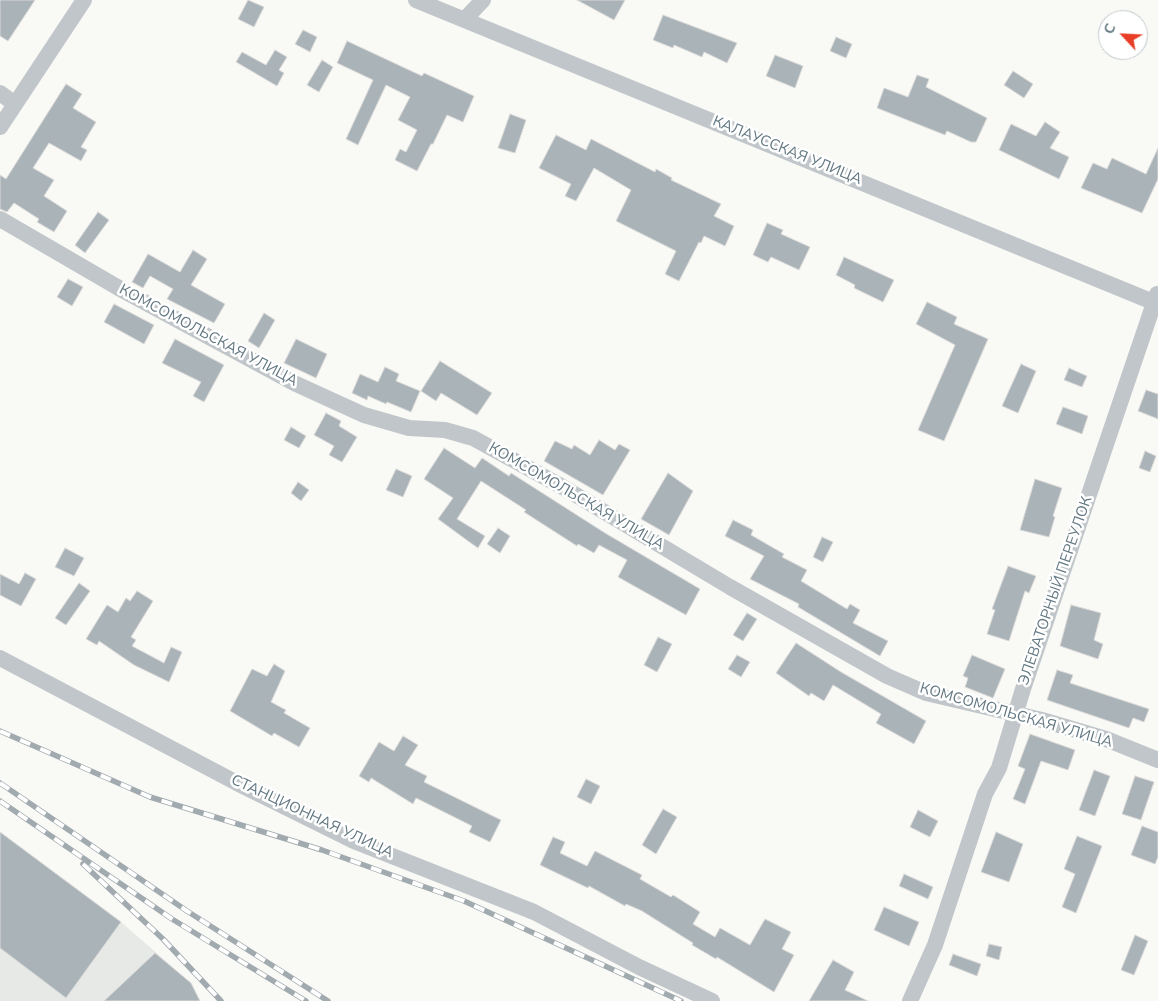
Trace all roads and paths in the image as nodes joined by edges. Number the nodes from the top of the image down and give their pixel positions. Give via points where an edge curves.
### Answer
1 (84, 0) edge
2 (416, 0) edge
3 (483, 0) edge
4 (466, 18) junction
5 (0, 93) edge
6 (15, 104) junction
7 (0, 127) edge
8 (0, 219) edge
9 (1157, 300) edge
10 (0, 658) edge
11 (1015, 715) junction
12 (1158, 760) edge
13 (712, 1001) edge
14 (910, 1001) edge

1 - 6 street
2 - 4 street, КАЛАУССКАЯ УЛИЦА
3 - 4 street
4 - 9 street, КАЛАУССКАЯ УЛИЦА
5 - 6 street
6 - 7 street
8 - 11 street, КОМСОМОЛЬСКАЯ УЛИЦА via 294,383 364,415 409,428 445,430 473,438 887,676 926,693
9 - 11 street, ЭЛЕВАТОРНЫЙ ПЕРЕУЛОК
10 - 13 street, СТАНЦИОННАЯ УЛИЦА via 354,841 534,912
11 - 12 street, КОМСОМОЛЬСКАЯ УЛИЦА via 1106,739
11 - 14 street, ЭЛЕВАТОРНЫЙ ПЕРЕУЛОК via 935,946

